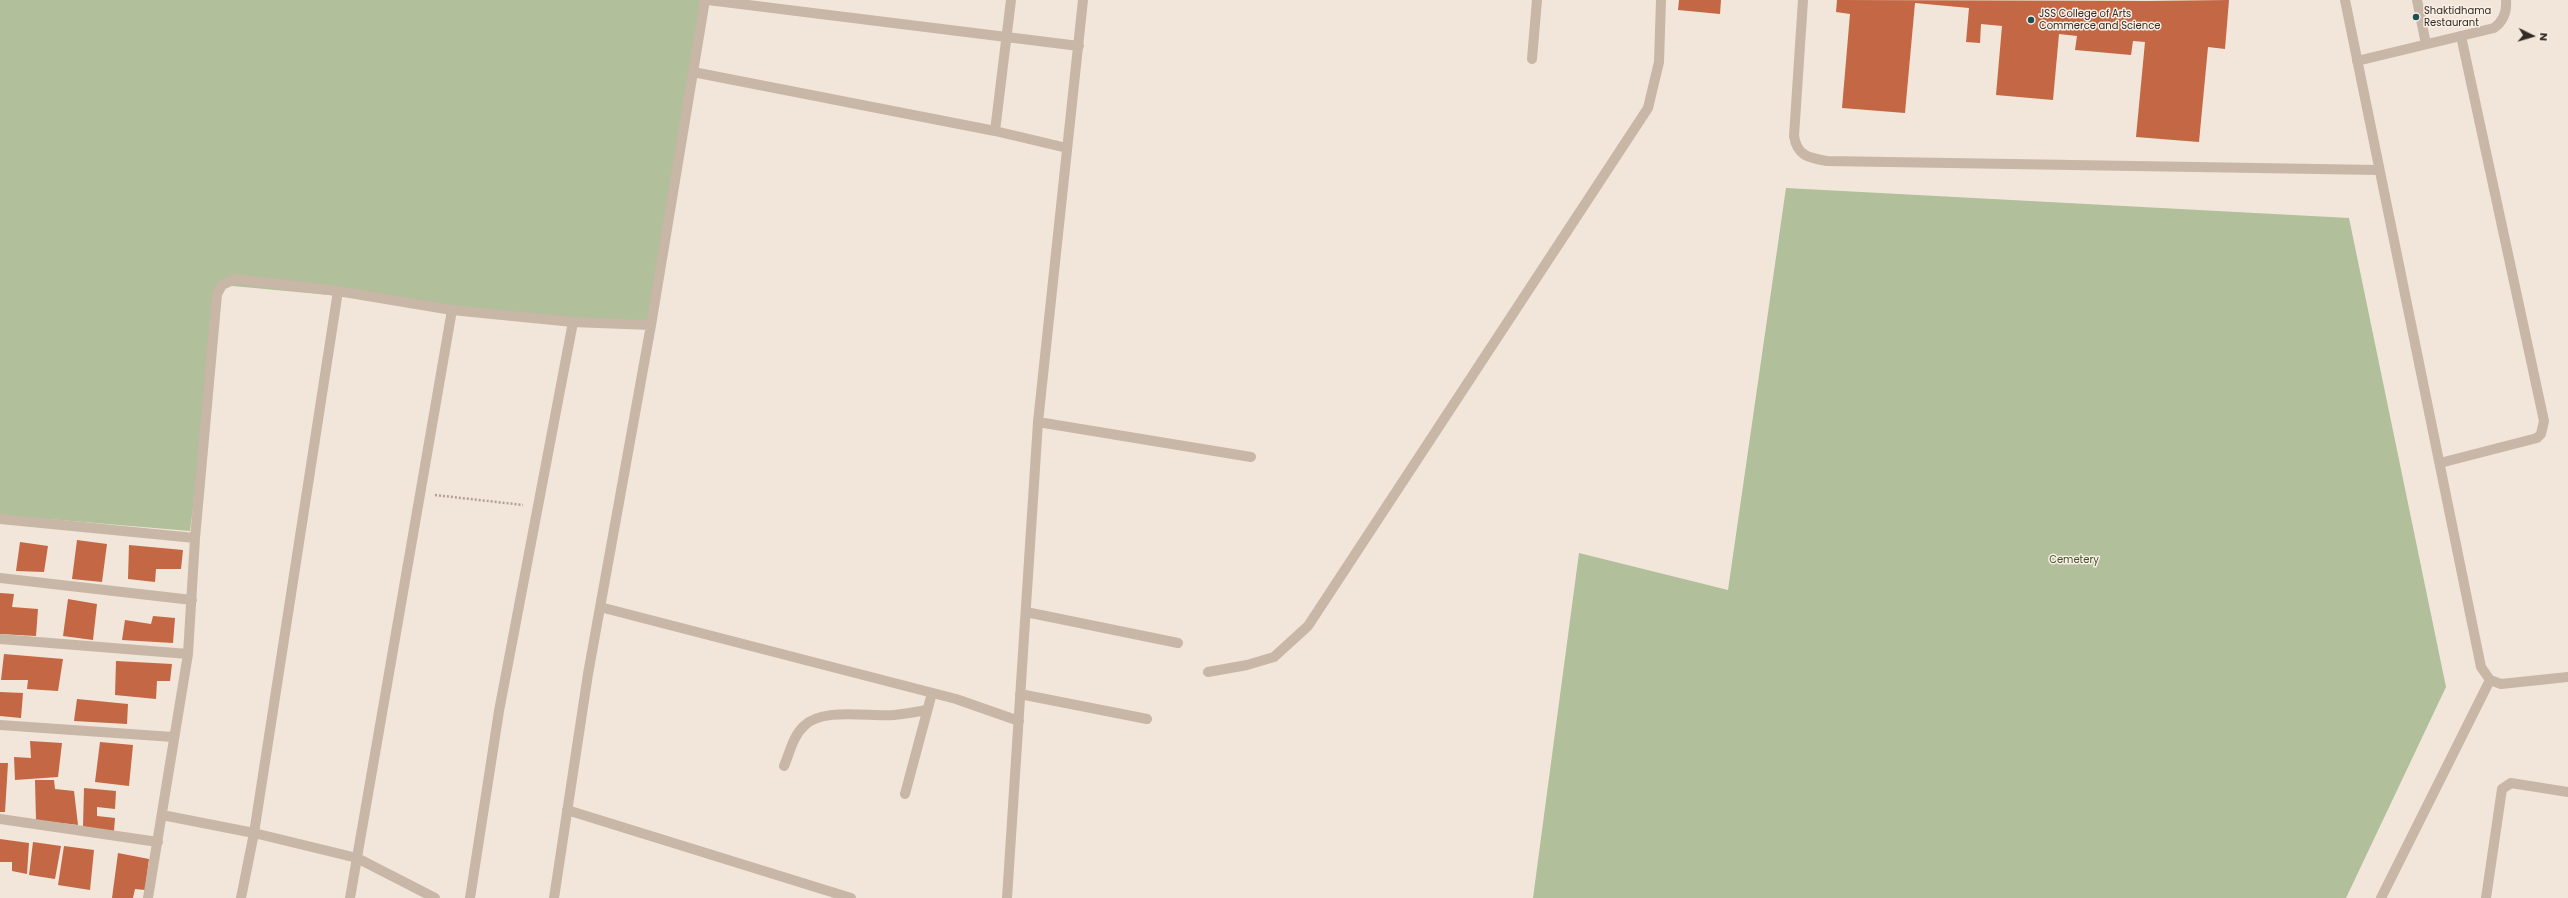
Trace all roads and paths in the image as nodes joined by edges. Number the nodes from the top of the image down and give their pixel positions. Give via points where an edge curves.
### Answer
1 (707, 0) edge
2 (1011, 0) edge
3 (1083, 0) edge
4 (1537, 0) edge
5 (1661, 0) edge
6 (1803, 0) edge
7 (2345, 0) edge
8 (2417, 0) edge
9 (2506, 0) edge
10 (778, 4) edge
11 (2461, 36) junction
12 (1008, 38) junction
13 (2426, 44) junction
14 (1078, 46) junction
15 (1532, 59) dead end
16 (2357, 61) junction
17 (693, 72) junction
18 (995, 131) junction
19 (1067, 148) junction
20 (2378, 170) junction
21 (338, 291) junction
22 (452, 310) junction
23 (573, 322) junction
24 (651, 325) junction
25 (1038, 422) junction
26 (1252, 457) dead end
27 (2440, 463) junction
28 (420, 493) junction
29 (539, 506) junction
30 (0, 519) edge
31 (195, 538) junction
32 (0, 578) edge
33 (192, 600) junction
34 (600, 607) junction
35 (1026, 612) junction
36 (0, 639) edge
37 (1178, 643) dead end
38 (188, 654) junction
39 (1208, 672) dead end
40 (2568, 677) edge
41 (2490, 680) junction
42 (932, 693) junction
43 (1020, 694) junction
44 (927, 710) junction
45 (1147, 719) dead end
46 (1019, 720) junction
47 (0, 724) edge
48 (173, 737) junction
49 (784, 766) dead end
50 (2568, 792) edge
51 (905, 794) dead end
52 (567, 810) junction
53 (162, 815) junction
54 (0, 819) edge
55 (254, 833) junction
56 (158, 842) junction
57 (356, 858) junction
58 (148, 898) edge
59 (241, 898) edge
60 (350, 898) edge
61 (435, 898) edge
62 (470, 898) edge
63 (554, 898) edge
64 (851, 898) edge
65 (1007, 898) edge
66 (2380, 898) edge
67 (2486, 898) edge

1 - 10 street
1 - 17 street
2 - 12 street
3 - 14 street
4 - 15 street
5 - 39 street via 1659,62 1648,108 1308,626 1274,657
6 - 20 street via 1794,136 1796,146 1807,157 1827,161
7 - 16 street
8 - 13 street
9 - 11 street via 2506,13 2501,23 2494,28
10 - 12 street
11 - 13 street
11 - 27 street via 2544,421 2541,434 2537,438
12 - 14 street
12 - 18 street
13 - 16 street
14 - 19 street
16 - 20 street
17 - 18 street
17 - 24 street
18 - 19 street
19 - 25 street
20 - 27 street
21 - 22 street
21 - 31 street via 235,279 222,284 217,294
21 - 55 street
22 - 23 street
22 - 28 street
23 - 24 street
23 - 29 street
24 - 34 street
25 - 26 street
25 - 35 street
27 - 41 street via 2481,667
28 - 29 path
28 - 57 street
29 - 62 street via 499,711
30 - 31 street
31 - 33 street
32 - 33 street
33 - 38 street
34 - 42 street
34 - 52 street
35 - 37 street
35 - 43 street
36 - 38 street
38 - 48 street
40 - 41 street via 2502,684
41 - 66 street
42 - 44 street
42 - 46 street
43 - 45 street
43 - 46 street
44 - 49 street via 894,715 828,715 816,718 805,724 797,735
44 - 51 street
46 - 65 street
47 - 48 street
48 - 53 street
50 - 67 street via 2511,783 2502,789
52 - 63 street
52 - 64 street
53 - 55 street
53 - 56 street
54 - 56 street
55 - 57 street
55 - 59 street
56 - 58 street
57 - 60 street
57 - 61 street

